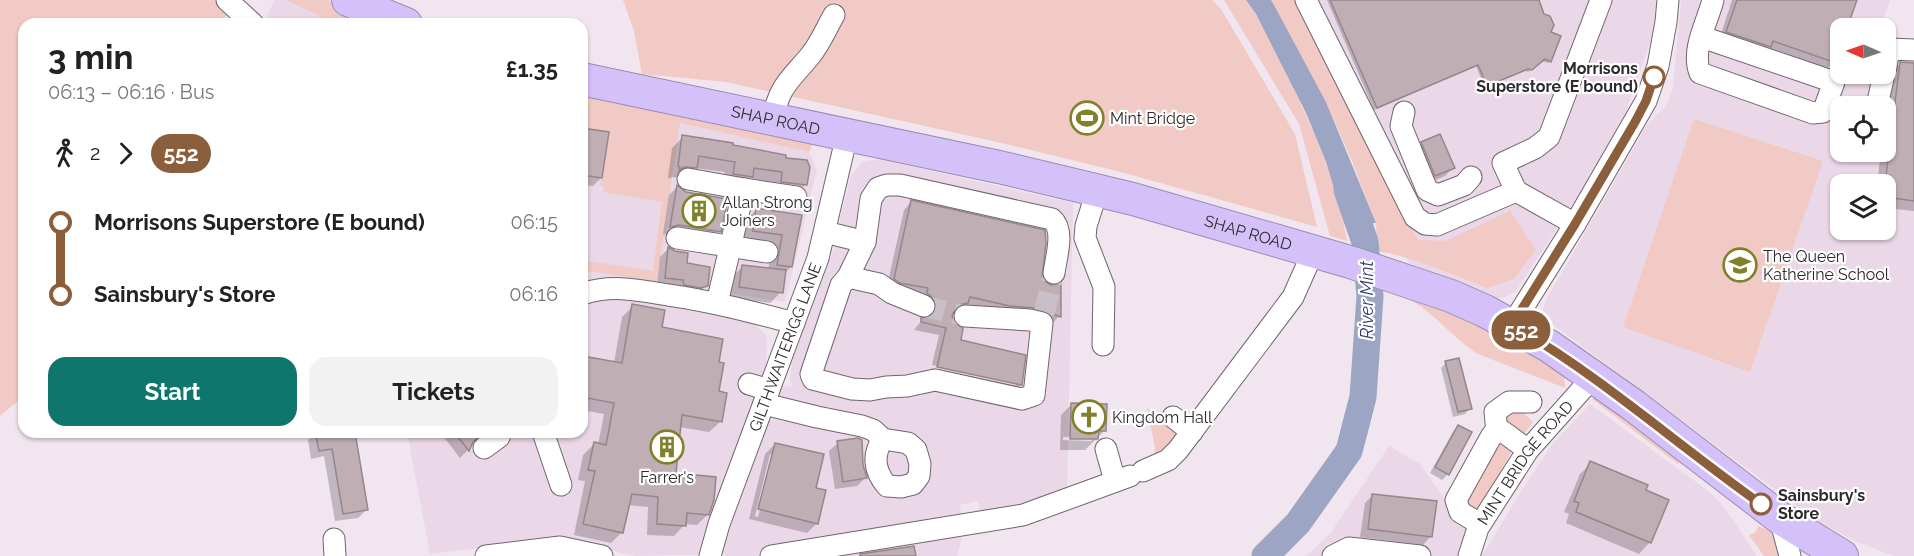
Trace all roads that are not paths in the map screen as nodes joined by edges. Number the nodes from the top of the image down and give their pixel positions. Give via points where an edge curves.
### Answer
1 (227, 0) edge
2 (348, 0) edge
3 (1306, 0) edge
4 (1601, 0) edge
5 (1668, 0) edge
6 (1713, 0) edge
7 (834, 15) dead end
8 (246, 18) edge
9 (392, 18) edge
10 (1702, 37) junction
11 (1896, 49) edge
12 (1914, 50) edge
13 (588, 80) edge
14 (1404, 112) dead end
15 (773, 120) junction
16 (847, 135) junction
17 (1472, 177) dead end
18 (688, 179) dead end
19 (744, 189) junction
20 (1097, 191) junction
21 (1516, 191) junction
22 (796, 197) dead end
23 (1575, 224) junction
24 (825, 232) junction
25 (677, 238) dead end
26 (865, 242) junction
27 (732, 246) junction
28 (767, 252) dead end
29 (1313, 252) junction
30 (1054, 273) tunnel mouth
31 (848, 277) junction
32 (588, 292) edge
33 (717, 303) junction
34 (924, 306) tunnel mouth
35 (965, 316) tunnel mouth
36 (794, 323) junction
37 (1512, 325) junction
38 (1103, 345) dead end
39 (1593, 376) junction
40 (749, 384) dead end
41 (766, 397) junction
42 (1531, 402) dead end
43 (1173, 417) dead end
44 (1192, 432) junction
45 (1497, 433) junction
46 (498, 438) edge
47 (545, 438) edge
48 (883, 439) dead end
49 (484, 448) dead end
50 (1106, 449) dead end
51 (1528, 450) junction
52 (1129, 476) junction
53 (561, 485) dead end
54 (1480, 524) junction
55 (802, 553) edge
56 (1821, 553) edge
57 (486, 556) edge
58 (602, 556) edge
59 (710, 556) edge
60 (771, 556) edge
61 (1333, 556) edge
62 (1420, 556) edge
63 (1469, 556) edge

1 - 8 street
2 - 9 highway
3 - 21 street via 1415,216 1425,224 1437,225
4 - 21 street via 1549,137 1503,163
5 - 23 street via 1658,66 1646,101
6 - 10 street
7 - 15 street via 811,55 784,86
10 - 10 street via 1695,61 1700,73 1813,114 1823,112 1834,82
11 - 12 street
13 - 15 highway, SHAP ROAD
14 - 17 street via 1401,126 1427,190 1438,195 1464,185
15 - 16 highway, SHAP ROAD
16 - 20 highway, SHAP ROAD
16 - 24 street, GILTHWAITERIGG LANE
18 - 19 street
19 - 22 street
19 - 27 street
20 - 29 highway, SHAP ROAD
20 - 38 street via 1085,238 1104,287
21 - 23 street
23 - 37 street
24 - 26 street
24 - 36 street, GILTHWAITERIGG LANE
25 - 27 street
26 - 30 street via 871,199 878,188 900,185 1052,219 1059,231
26 - 31 street
27 - 28 street
27 - 33 street
29 - 37 highway, SHAP ROAD via 1451,296
29 - 44 street via 1293,297
31 - 34 street via 879,284
31 - 35 street via 841,285 811,374 818,382 870,390 935,380 1022,399 1034,395 1043,318
32 - 33 street via 625,288
33 - 36 street
36 - 41 street, GILTHWAITERIGG LANE
37 - 39 highway, SHAP ROAD
39 - 51 street, MINT BRIDGE ROAD
39 - 56 highway, SHAP ROAD
40 - 41 street
41 - 48 street via 817,417 865,426
41 - 59 street, GILTHWAITERIGG LANE via 737,453
42 - 45 street via 1509,402 1495,412
43 - 44 street
44 - 52 street via 1168,460
45 - 51 street via 1502,431
45 - 54 street via 1492,435 1456,500 1460,512
46 - 49 street
47 - 53 street
50 - 52 street
51 - 54 street, MINT BRIDGE ROAD
52 - 55 street via 1023,515
54 - 63 street, MINT BRIDGE ROAD
55 - 60 street
57 - 58 street via 560,547
61 - 62 street via 1349,548

